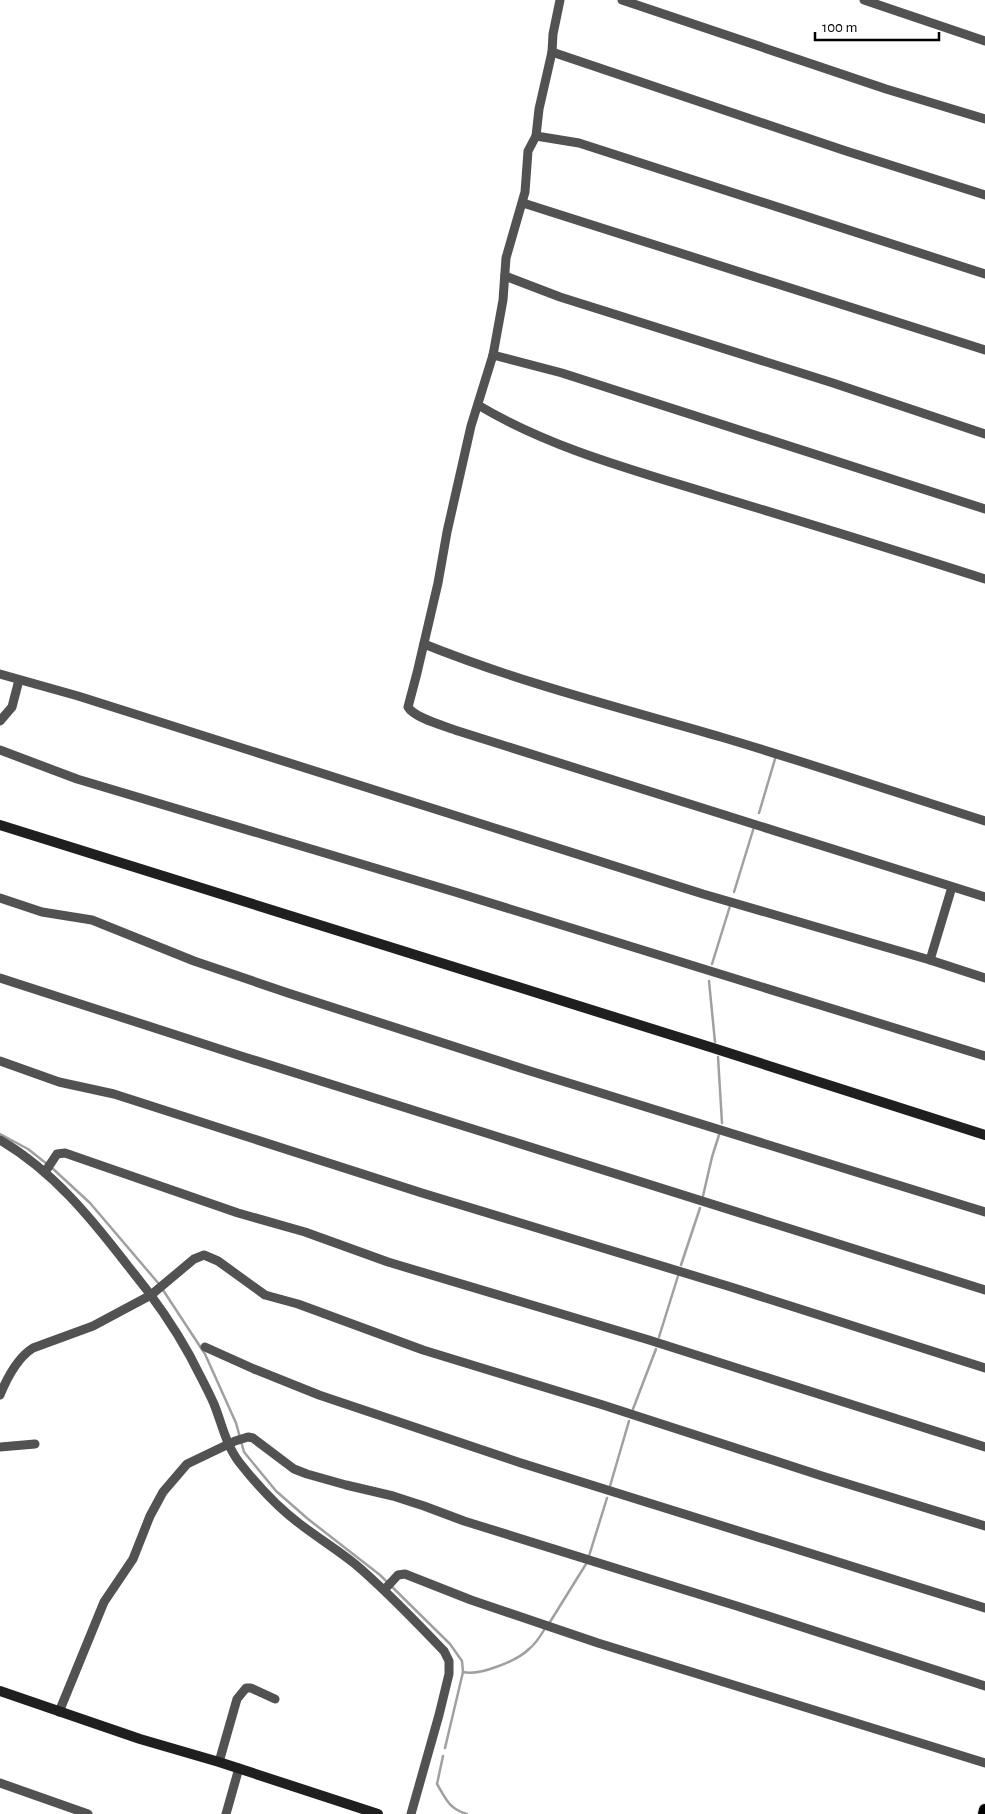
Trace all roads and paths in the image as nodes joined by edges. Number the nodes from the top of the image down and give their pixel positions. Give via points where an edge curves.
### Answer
1 (560, 0) edge
2 (622, 0) edge
3 (864, 0) edge
4 (985, 41) edge
5 (552, 52) junction
6 (985, 119) edge
7 (536, 136) junction
8 (985, 195) edge
9 (522, 203) junction
10 (985, 274) edge
11 (505, 276) junction
12 (985, 350) edge
13 (493, 354) junction
14 (478, 405) junction
15 (985, 434) edge
16 (985, 509) edge
17 (985, 579) edge
18 (424, 644) junction
19 (0, 674) edge
20 (19, 680) junction
21 (0, 721) edge
22 (0, 750) edge
23 (985, 821) edge
24 (0, 825) edge
25 (952, 887) junction
26 (985, 897) edge
27 (0, 898) edge
28 (930, 960) junction
29 (0, 978) edge
30 (985, 978) edge
31 (985, 1056) edge
32 (0, 1061) edge
33 (985, 1135) edge
34 (0, 1140) edge
35 (46, 1172) junction
36 (985, 1212) edge
37 (985, 1290) edge
38 (151, 1295) junction
39 (205, 1347) dead end
40 (985, 1368) edge
41 (3, 1378) edge
42 (0, 1395) edge
43 (236, 1441) junction
44 (35, 1444) dead end
45 (0, 1447) edge
46 (985, 1447) edge
47 (985, 1526) edge
48 (388, 1585) junction
49 (985, 1608) edge
50 (985, 1686) edge
51 (0, 1691) edge
52 (275, 1699) dead end
53 (59, 1712) junction
54 (219, 1762) junction
55 (985, 1763) edge
56 (238, 1768) junction
57 (0, 1783) edge
58 (985, 1810) edge
59 (88, 1814) edge
60 (226, 1814) edge
61 (378, 1814) edge
62 (411, 1814) edge
63 (984, 1814) edge

1 - 5 street
2 - 6 street
3 - 4 street
5 - 7 street
5 - 8 street
7 - 9 street via 528,151
7 - 10 street via 579,143
9 - 11 street via 506,258
9 - 12 street
11 - 13 street
11 - 15 street via 560,297
13 - 14 street
13 - 16 street via 562,373
14 - 17 street via 508,423 554,443
14 - 18 street via 453,504
18 - 23 street via 497,672 721,737
18 - 25 street via 408,707 410,712 502,745
19 - 20 street
20 - 21 street via 12,707
20 - 28 street via 86,698 702,894
22 - 31 street via 77,779
24 - 33 street
25 - 26 street
25 - 28 street
27 - 36 street via 42,912 92,920 194,961 297,996
28 - 30 street
29 - 37 street
32 - 40 street
34 - 35 street
35 - 38 street via 105,1236
35 - 46 street via 57,1154 65,1153 388,1262 649,1340
38 - 41 street via 93,1326 33,1348
38 - 43 street via 189,1354
38 - 47 street via 194,1259 204,1256 218,1261 265,1295 423,1350
39 - 49 street via 319,1395 521,1463
41 - 42 street
43 - 48 street via 238,1461 272,1501 353,1563
43 - 50 street via 253,1438 294,1469 307,1474 424,1506
43 - 53 street via 187,1464 163,1492 133,1559 104,1602
44 - 45 street
48 - 55 street via 398,1575 405,1574 598,1643
48 - 62 street via 449,1661 439,1715
51 - 53 street
52 - 54 street via 252,1688 242,1692 237,1699
53 - 54 street
54 - 56 street
56 - 60 street
56 - 61 street
57 - 59 street
58 - 63 main road

